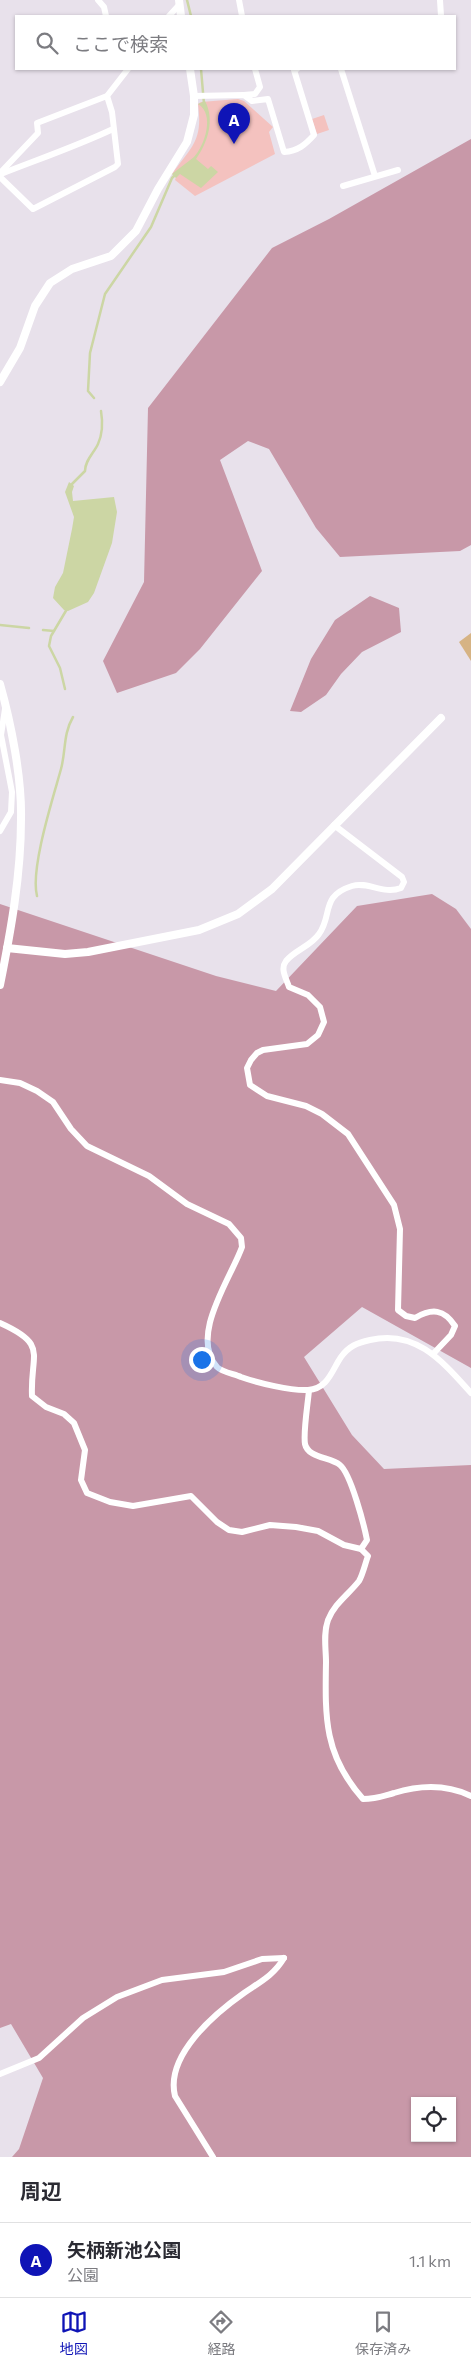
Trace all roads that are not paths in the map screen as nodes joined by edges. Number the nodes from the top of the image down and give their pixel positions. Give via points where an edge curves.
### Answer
1 (98, 0) edge
2 (239, 0) edge
3 (440, 0) edge
4 (179, 3) edge
5 (106, 15) edge
6 (170, 15) edge
7 (242, 15) edge
8 (441, 15) edge
9 (127, 70) edge
10 (190, 70) edge
11 (256, 70) edge
12 (294, 70) edge
13 (341, 70) edge
14 (244, 95) junction
15 (107, 96) junction
16 (200, 96) junction
17 (114, 129) junction
18 (398, 170) dead end
19 (0, 175) edge
20 (375, 176) junction
21 (343, 186) dead end
22 (0, 382) edge
23 (0, 684) edge
24 (6, 706) junction
25 (441, 718) dead end
26 (334, 825) junction
27 (0, 832) edge
28 (7, 948) junction
29 (0, 984) edge
30 (0, 1080) edge
31 (0, 1323) edge
32 (433, 1354) junction
33 (309, 1390) junction
34 (471, 1393) edge
35 (362, 1549) junction
36 (471, 1796) edge
37 (0, 2074) edge
38 (213, 2157) edge

1 - 5 street
2 - 7 street
3 - 8 street
4 - 6 street
9 - 15 street
10 - 16 street
11 - 14 street via 260,87 255,94
12 - 14 street via 314,135 305,145 284,152 268,100 252,101
13 - 20 street
14 - 16 street
15 - 17 street
15 - 19 street via 37,123 38,133
16 - 22 street via 187,142 136,231 111,256 72,269 50,283 35,306 20,348
17 - 19 street
17 - 19 street via 118,164 115,168 33,209
18 - 20 street
20 - 21 street
23 - 24 street
24 - 27 street via 1,735 12,792 11,812
24 - 28 street via 21,818 15,901
25 - 26 street
26 - 28 street via 272,889 238,914 218,923 199,930 88,952 65,954
26 - 32 street via 402,877 404,882 401,888 392,892 355,885 331,899 320,932 286,961 283,971 289,987 308,996 320,1007 324,1022 318,1035 307,1044 263,1050 251,1060 247,1075 257,1092 306,1106 348,1134 394,1205 400,1229 398,1310 415,1318 436,1310 450,1317 455,1326
28 - 29 street
30 - 33 street via 20,1083 37,1091 53,1102 87,1146 149,1176 187,1204 228,1224 241,1238 242,1247 210,1322 208,1354 218,1368 249,1380
31 - 35 street via 20,1332 34,1346 32,1396 74,1423 84,1450 81,1480 87,1493 133,1506 192,1496 229,1530 242,1532 270,1526 296,1527 318,1531 344,1545
32 - 33 street via 413,1340 375,1338 355,1343 342,1356 326,1383
32 - 34 street
33 - 35 street via 306,1444 310,1452 340,1465 346,1474 367,1540
35 - 36 street via 368,1556 360,1580 335,1607 325,1634 325,1706 332,1749 363,1799 376,1799 422,1786 442,1787
37 - 38 street via 39,2058 83,2018 117,1997 162,1980 224,1972 262,1959 284,1958 278,1969 207,2023 176,2066 172,2086 175,2096

